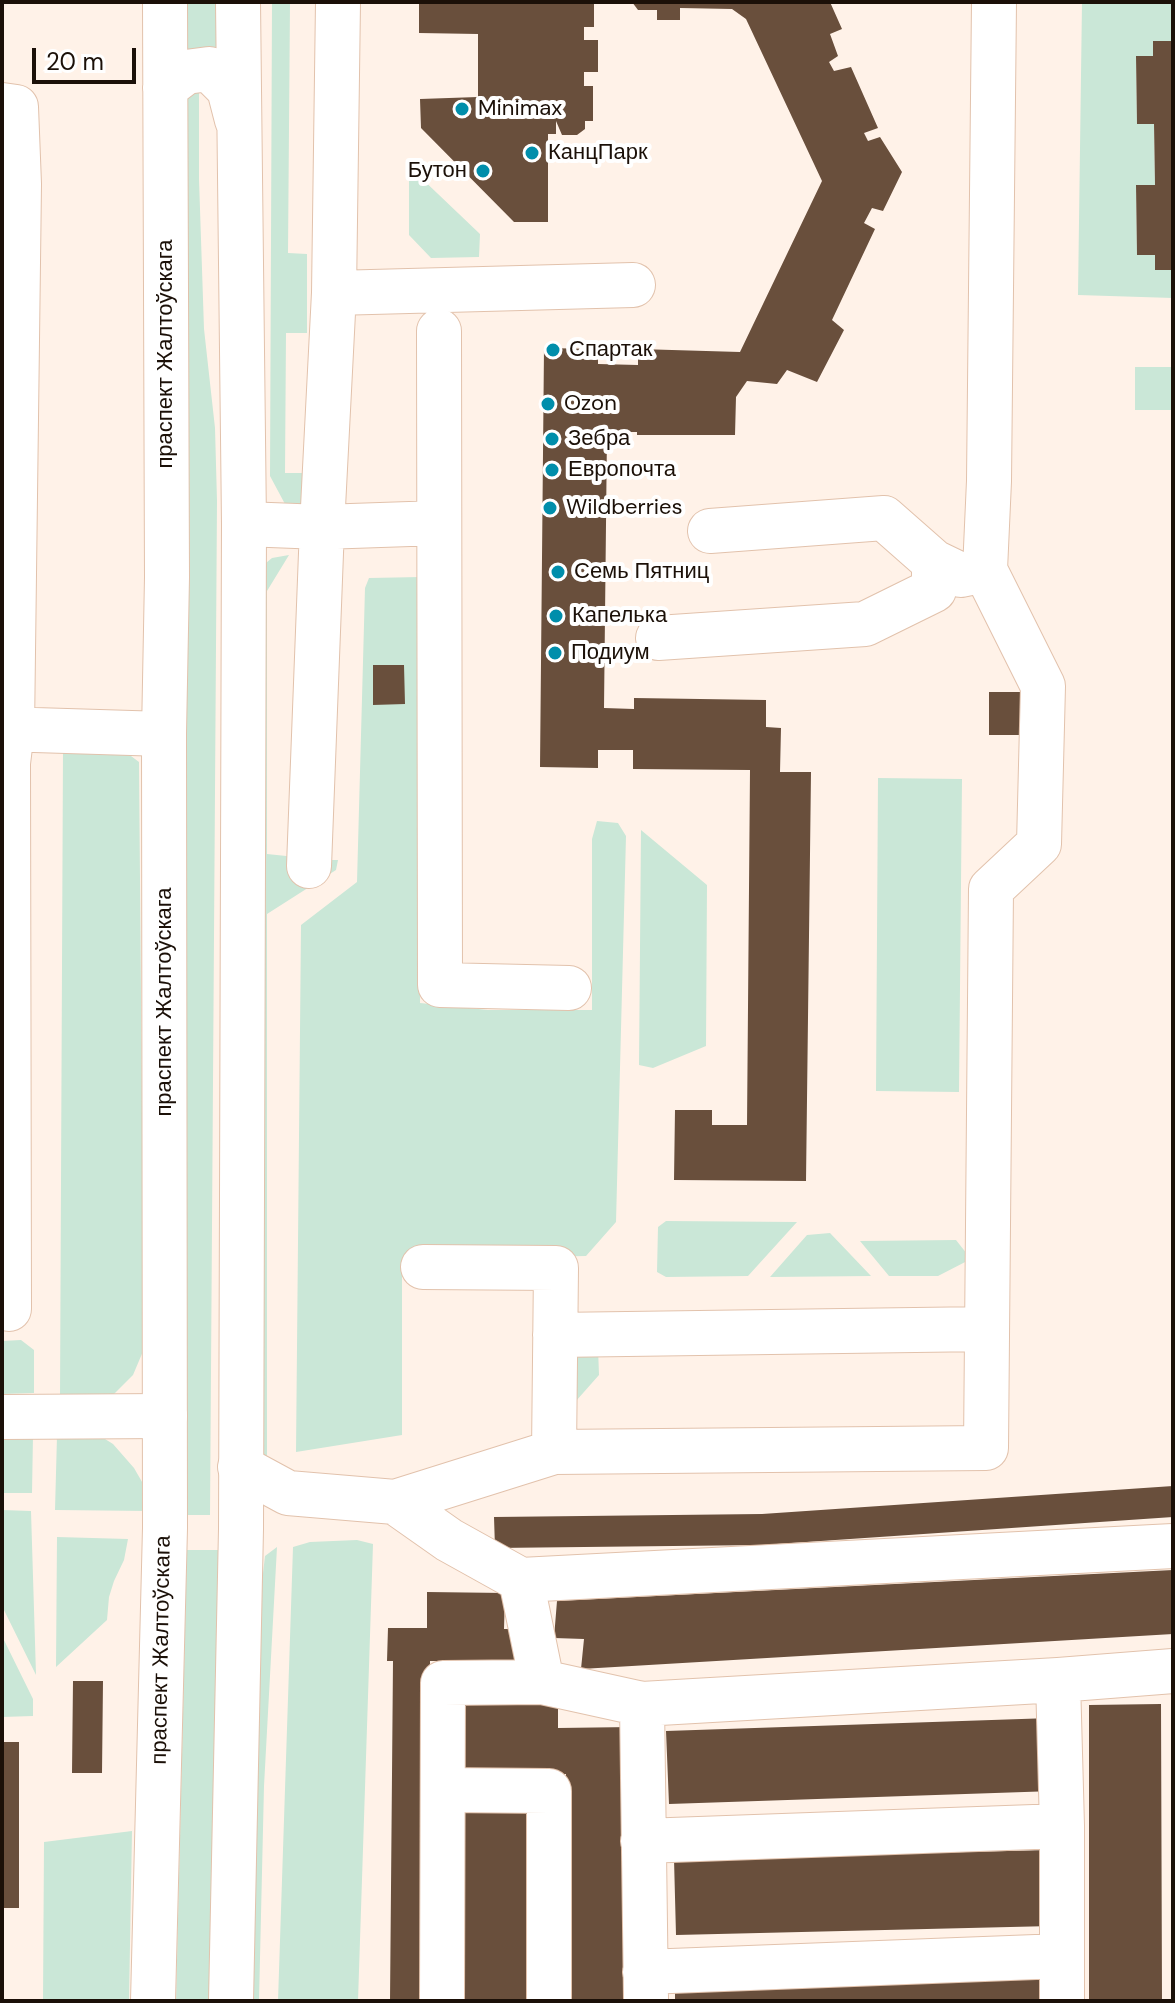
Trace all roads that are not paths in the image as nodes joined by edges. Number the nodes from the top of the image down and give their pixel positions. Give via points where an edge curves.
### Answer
1 (165, 2) edge
2 (238, 2) edge
3 (338, 2) edge
4 (994, 2) edge
5 (165, 88) junction
6 (2, 105) edge
7 (239, 130) junction
8 (633, 285) dead end
9 (334, 293) junction
10 (439, 331) dead end
11 (439, 523) junction
12 (244, 524) junction
13 (322, 527) junction
14 (710, 531) dead end
15 (934, 562) junction
16 (985, 570) junction
17 (658, 638) dead end
18 (7, 729) edge
19 (164, 734) junction
20 (309, 866) dead end
21 (569, 988) dead end
22 (423, 1267) dead end
23 (9, 1309) dead end
24 (987, 1329) junction
25 (555, 1335) junction
26 (165, 1416) junction
27 (2, 1417) edge
28 (554, 1452) junction
29 (240, 1467) junction
30 (395, 1502) junction
31 (1173, 1546) edge
32 (521, 1580) junction
33 (1173, 1671) edge
34 (1058, 1680) junction
35 (542, 1682) junction
36 (642, 1704) junction
37 (443, 1790) junction
38 (1062, 1826) junction
39 (643, 1841) junction
40 (1062, 1956) junction
41 (645, 1986) edge
42 (153, 2001) edge
43 (231, 2001) edge
44 (442, 2001) edge
45 (549, 2001) edge
46 (1062, 2001) edge

1 - 5 main road, праспект Жалтоўскага
2 - 7 main road
3 - 9 main road
4 - 16 main road
5 - 7 main road via 186,72 209,69 229,89
5 - 19 main road, праспект Жалтоўскага
6 - 18 main road via 16,107 19,184
7 - 12 main road
8 - 9 main road
9 - 13 main road
10 - 11 main road
11 - 13 main road
11 - 21 main road via 440,985
12 - 13 main road
12 - 29 main road
13 - 20 main road
14 - 15 main road via 884,518
15 - 16 main road via 961,575
15 - 17 main road via 934,590 865,624
16 - 24 main road via 1043,686 1039,844 991,889
18 - 19 main road
18 - 23 main road
19 - 26 main road, праспект Жалтоўскага
22 - 25 main road via 556,1268
24 - 25 main road
24 - 28 main road via 986,1448
25 - 28 main road
26 - 27 main road
26 - 42 main road, праспект Жалтоўскага
28 - 30 main road
29 - 30 main road via 288,1493
29 - 43 main road
30 - 32 main road
31 - 32 main road
32 - 35 main road
33 - 34 main road
34 - 36 main road
34 - 38 main road
35 - 36 main road
35 - 37 main road via 443,1683
36 - 39 main road
37 - 44 main road
37 - 45 main road via 549,1791
38 - 39 main road
38 - 40 main road
39 - 41 main road
40 - 41 main road
40 - 46 main road

